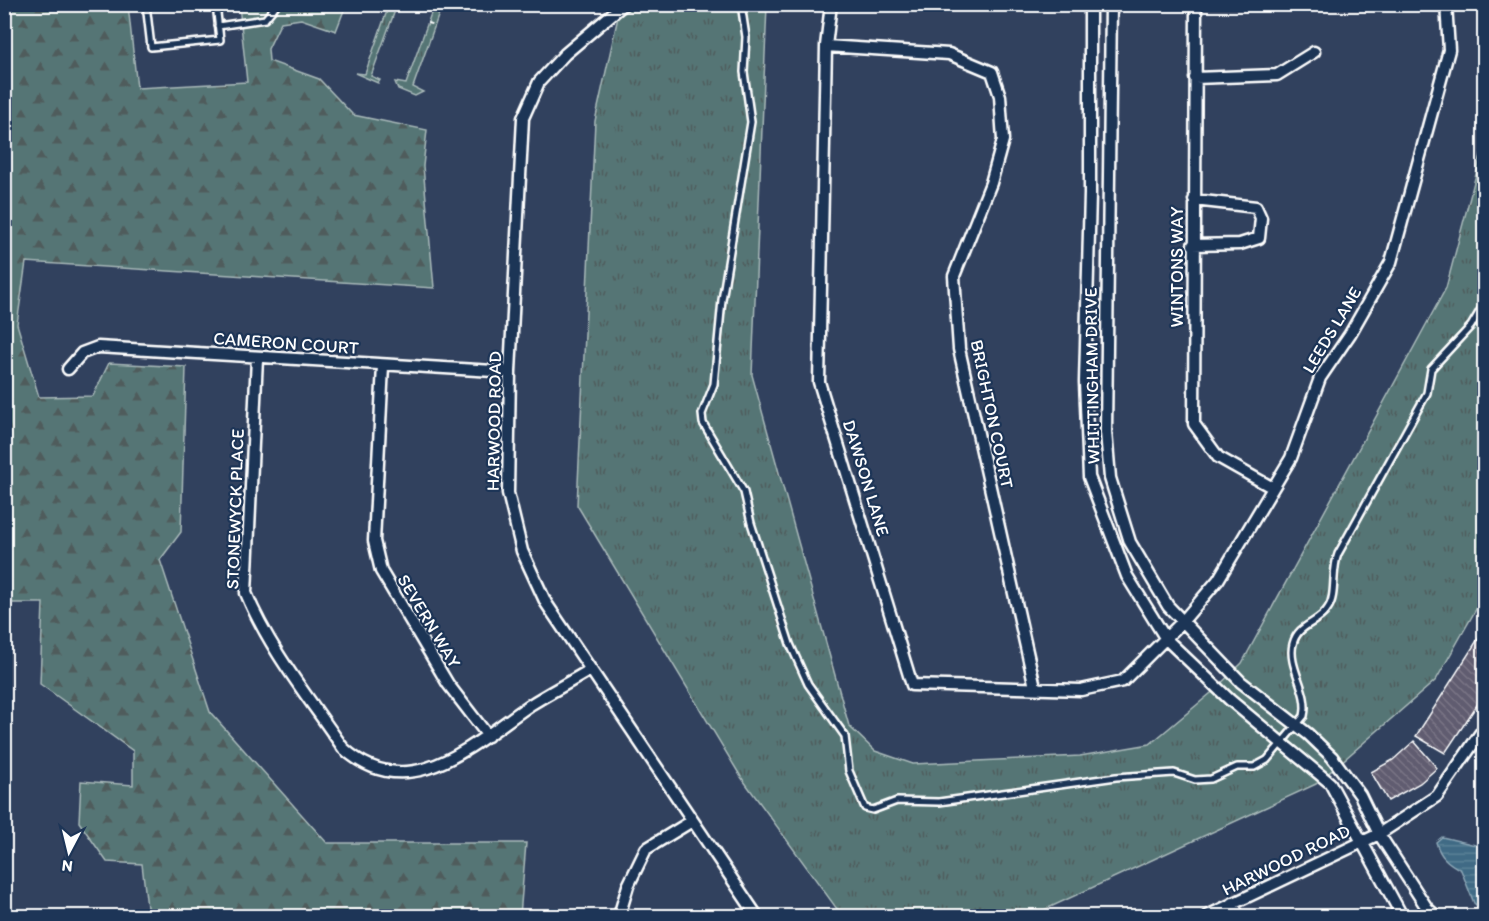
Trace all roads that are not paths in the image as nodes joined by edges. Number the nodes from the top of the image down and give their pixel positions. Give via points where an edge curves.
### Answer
1 (146, 4) edge
2 (216, 4) edge
3 (277, 4) edge
4 (624, 4) edge
5 (741, 4) edge
6 (831, 4) edge
7 (1090, 4) edge
8 (1111, 4) edge
9 (1196, 4) edge
10 (1446, 4) edge
11 (218, 26) junction
12 (826, 46) junction
13 (1314, 52) dead end
14 (1195, 78) junction
15 (1194, 200) junction
16 (1193, 245) junction
17 (1485, 304) edge
18 (257, 358) junction
19 (383, 366) junction
20 (68, 369) dead end
21 (510, 372) junction
22 (1274, 488) junction
23 (1183, 621) junction
24 (1166, 639) junction
25 (590, 670) junction
26 (1035, 687) junction
27 (1296, 725) junction
28 (1485, 728) edge
29 (488, 736) junction
30 (1281, 742) junction
31 (692, 821) junction
32 (1379, 834) junction
33 (1360, 843) junction
34 (1233, 903) junction
35 (619, 916) edge
36 (758, 916) edge
37 (1207, 916) edge
38 (1238, 916) edge
39 (1402, 916) edge
40 (1436, 916) edge

1 - 11 lane via 151,47 220,40
2 - 11 lane
3 - 11 lane via 265,20
4 - 21 street, HARWOOD ROAD via 565,54 539,82 523,118
5 - 30 lane via 751,122 722,300 714,384 702,414 703,423 744,492 789,644 808,684 845,736 849,771 865,808 873,810 897,801 939,802 1116,777 1174,773 1194,780 1211,779 1237,767 1260,764
6 - 12 street, DAWSON LANE
7 - 24 street, WHITTINGHAM DRIVE via 1085,382 1089,477 1127,576
8 - 23 street, WHITTINGHAM DRIVE via 1106,432 1110,478 1130,542 1163,599
9 - 14 street, WINTONS WAY
10 - 22 street, LEEDS LANE via 1449,50 1391,262 1320,378 1292,458
12 - 26 street, DAWSON LANE via 819,382 912,685
12 - 26 street, BRIGHTON COURT via 949,54 992,72 1000,96 1003,140 991,183 954,276 959,349
13 - 14 street via 1277,75
14 - 15 street, WINTONS WAY
15 - 16 street, WINTONS WAY
15 - 16 street via 1256,207 1261,218 1259,238 1240,244
16 - 22 street, WINTONS WAY via 1194,424 1218,457
17 - 27 lane via 1471,326 1431,369 1427,393 1338,554 1328,610 1298,632 1292,658 1305,711
18 - 19 street, CAMERON COURT
18 - 20 street, CAMERON COURT via 98,347 82,353
18 - 29 street, STONEWYCK PLACE via 246,593 254,614 344,748 356,759 403,774 441,765
19 - 21 street, CAMERON COURT
19 - 29 street, SEVERN WAY via 374,541 381,571 448,684
21 - 25 street, HARWOOD ROAD via 508,493 522,551 546,603
22 - 23 street, LEEDS LANE via 1218,580
23 - 24 street, LEEDS LANE
23 - 27 street, WHITTINGHAM DRIVE via 1241,682
24 - 26 street, DAWSON LANE via 1123,681 1081,690
24 - 30 street, WHITTINGHAM DRIVE
25 - 29 street, STONEWYCK PLACE
25 - 31 street, HARWOOD ROAD
27 - 30 lane
27 - 32 street, WHITTINGHAM DRIVE via 1332,757 1360,795
28 - 32 street, HARWOOD ROAD via 1437,796
30 - 33 street, WHITTINGHAM DRIVE via 1330,783
31 - 35 street via 646,849
31 - 36 street, HARWOOD ROAD
32 - 33 street, HARWOOD ROAD
32 - 40 street, WHITTINGHAM DRIVE
33 - 34 street, HARWOOD ROAD
33 - 39 street, WHITTINGHAM DRIVE
34 - 37 street, HARWOOD ROAD
34 - 38 street

